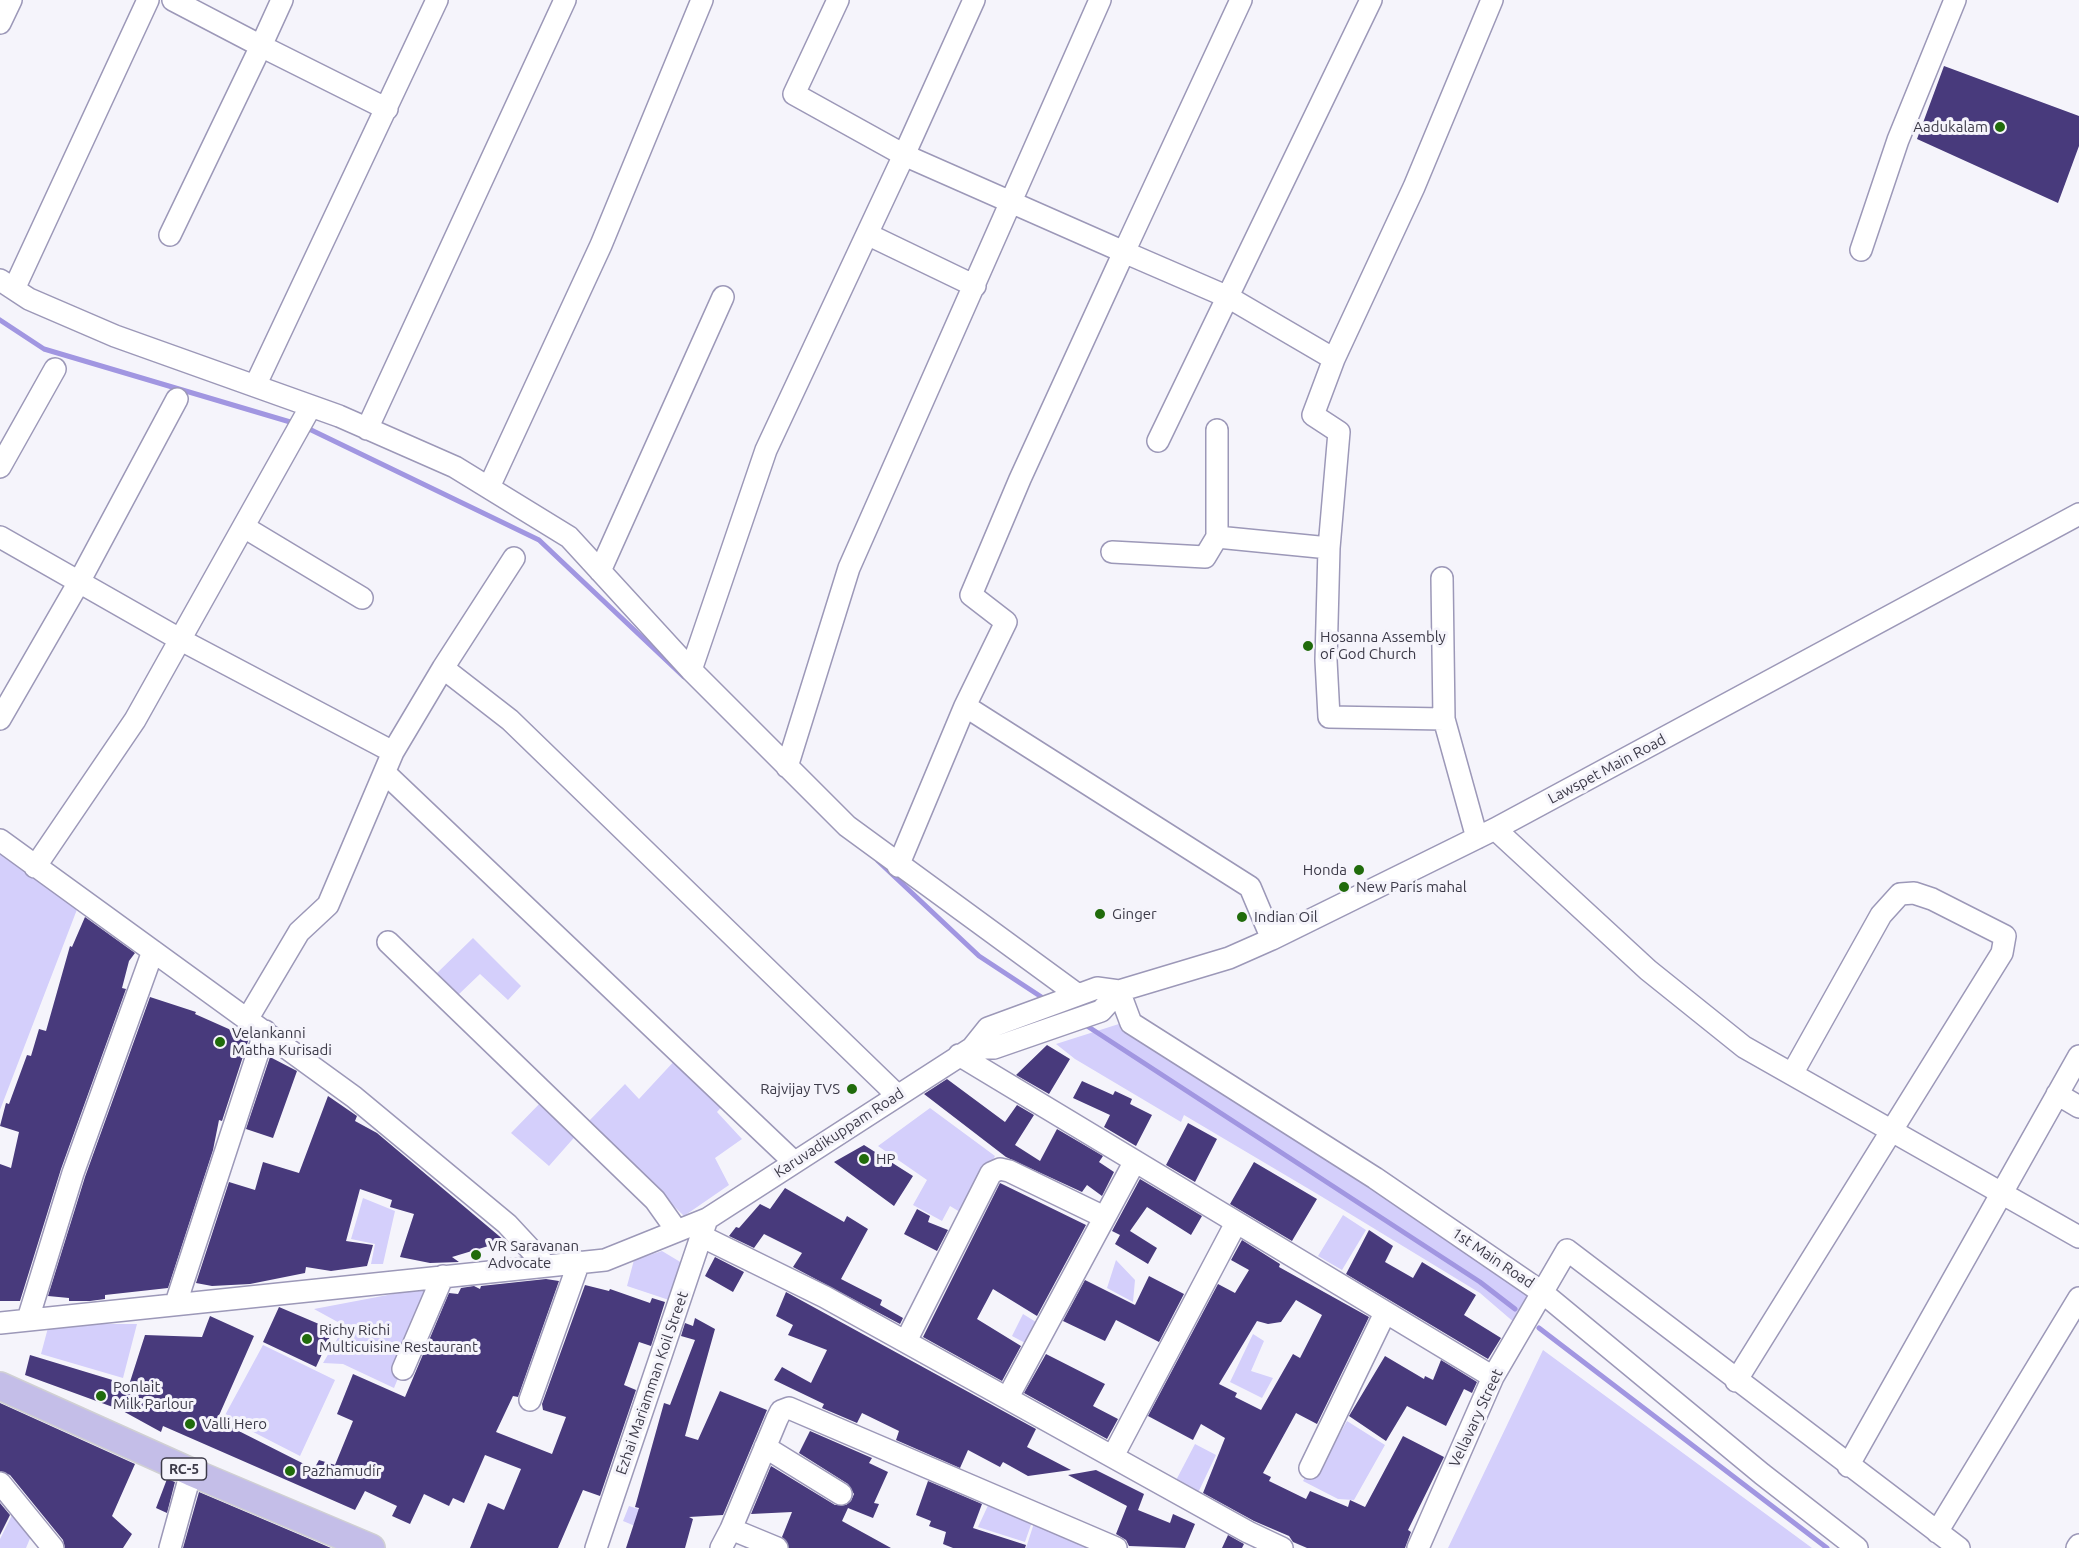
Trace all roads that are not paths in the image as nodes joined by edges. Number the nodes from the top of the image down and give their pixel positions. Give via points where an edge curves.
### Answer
1 (11, 0) edge
2 (148, 0) edge
3 (173, 0) edge
4 (282, 0) edge
5 (438, 0) edge
6 (565, 0) edge
7 (702, 0) edge
8 (838, 0) edge
9 (974, 0) edge
10 (1100, 0) edge
11 (1241, 0) edge
12 (1371, 0) edge
13 (1492, 0) edge
14 (1955, 0) edge
15 (0, 23) edge
16 (261, 46) junction
17 (387, 110) junction
18 (904, 155) junction
19 (1012, 203) junction
20 (867, 234) junction
21 (170, 235) dead end
22 (1861, 250) dead end
23 (1124, 252) junction
24 (7, 285) edge
25 (975, 286) junction
26 (723, 297) dead end
27 (1228, 297) junction
28 (1334, 359) junction
29 (55, 369) dead end
30 (255, 386) junction
31 (177, 399) dead end
32 (311, 406) junction
33 (367, 429) junction
34 (1217, 430) dead end
35 (1158, 441) dead end
36 (0, 468) edge
37 (489, 487) junction
38 (2079, 514) edge
39 (244, 527) junction
40 (0, 537) edge
41 (1217, 537) junction
42 (1329, 548) junction
43 (1112, 552) dead end
44 (514, 558) dead end
45 (600, 571) junction
46 (1442, 578) dead end
47 (79, 582) junction
48 (362, 598) dead end
49 (181, 640) junction
50 (443, 668) junction
51 (691, 670) junction
52 (965, 706) junction
53 (0, 719) edge
54 (1444, 719) junction
55 (393, 752) junction
56 (787, 767) junction
57 (385, 773) junction
58 (1486, 834) junction
59 (0, 840) edge
60 (898, 866) junction
61 (35, 867) junction
62 (1272, 939) junction
63 (388, 942) dead end
64 (153, 951) junction
65 (1119, 991) junction
66 (1078, 995) junction
67 (248, 1018) junction
68 (265, 1031) junction
69 (965, 1051) junction
70 (2079, 1056) edge
71 (1792, 1074) junction
72 (2057, 1094) junction
73 (897, 1095) junction
74 (2079, 1107) edge
75 (1892, 1131) junction
76 (1135, 1161) junction
77 (794, 1162) junction
78 (2002, 1192) junction
79 (1104, 1218) junction
80 (1236, 1223) junction
81 (704, 1227) junction
82 (677, 1231) junction
83 (2079, 1237) edge
84 (579, 1262) junction
85 (546, 1266) junction
86 (443, 1276) junction
87 (1543, 1293) junction
88 (176, 1303) junction
89 (2076, 1309) edge
90 (1385, 1313) junction
91 (28, 1319) junction
92 (0, 1323) edge
93 (906, 1341) junction
94 (403, 1369) dead end
95 (1493, 1377) junction
96 (1736, 1381) junction
97 (0, 1386) edge
98 (1008, 1397) junction
99 (530, 1400) dead end
100 (765, 1448) junction
101 (1113, 1456) junction
102 (1848, 1466) junction
103 (1310, 1468) dead end
104 (191, 1472) junction
105 (0, 1483) edge
106 (841, 1494) dead end
107 (1937, 1532) junction
108 (726, 1539) edge
109 (337, 1542) edge
110 (53, 1548) edge
111 (170, 1548) edge
112 (371, 1548) edge
113 (596, 1548) edge
114 (777, 1548) edge
115 (1116, 1548) edge
116 (1282, 1548) edge
117 (1418, 1548) edge
118 (1857, 1548) edge
119 (1959, 1548) edge

1 - 15 street
2 - 24 street
3 - 16 street
4 - 16 street
5 - 17 street
6 - 33 street
7 - 37 street via 601,245
8 - 18 street via 794,94
9 - 18 street
10 - 19 street
11 - 23 street
12 - 27 street
13 - 28 street via 1414,187
14 - 22 street via 1898,140
16 - 17 street
16 - 21 street
17 - 30 street
18 - 19 street
18 - 20 street
19 - 23 street
19 - 25 street
20 - 25 street
20 - 51 street via 766,450
23 - 27 street
23 - 52 street via 971,595 1006,622
24 - 30 street via 29,299 115,336
25 - 56 street via 849,568
26 - 45 street
27 - 28 street
27 - 35 street
28 - 42 street via 1313,415 1339,432
29 - 36 street
30 - 32 street
31 - 47 street
32 - 33 street
32 - 39 street
33 - 37 street via 455,466
34 - 41 street
37 - 45 street via 570,537
38 - 58 street, Lawspet Main Road
39 - 48 street
39 - 49 street
40 - 47 street
41 - 42 street
41 - 43 street via 1205,557
42 - 54 street via 1329,717
44 - 50 street
45 - 51 street
46 - 54 street
47 - 49 street
47 - 53 street
49 - 55 street
49 - 61 street via 135,720
50 - 55 street
50 - 73 street via 510,720
51 - 56 street
52 - 60 street
52 - 62 street via 1250,887
54 - 58 street
55 - 57 street
56 - 60 street via 847,826
57 - 67 street via 328,905 299,932
57 - 77 street
58 - 62 street, Lawspet Main Road
58 - 71 street via 1744,1047
59 - 61 street
60 - 66 street
61 - 64 street
62 - 65 street, Lawspet Main Road via 1229,958
63 - 82 street via 655,1200
64 - 67 street
64 - 91 street via 73,1173
65 - 66 street via 1097,988
65 - 69 street via 1101,1011 994,1048
65 - 87 street, 1st Main Road via 1131,1023 1375,1178
66 - 69 street via 988,1028
67 - 68 street
68 - 85 street via 354,1097 507,1224
68 - 88 street
69 - 73 street, Karuvadikuppam Road
69 - 76 street
70 - 72 street
71 - 75 street
71 - 75 street via 1881,915 1900,894 1914,893 1932,899 1997,930 2005,936 2002,953
72 - 74 street
72 - 78 street
73 - 77 street, Karuvadikuppam Road
75 - 78 street
75 - 96 street
76 - 79 street
76 - 80 street
77 - 81 street, Karuvadikuppam Road
78 - 83 street
78 - 102 street
79 - 93 street via 1009,1171 991,1173
79 - 98 street
80 - 90 street
80 - 101 street
81 - 82 street, Karuvadikuppam Road
81 - 93 street
81 - 113 street, Ezhai Mariamman Koil Street
82 - 84 street, Karuvadikuppam Road via 605,1260
84 - 85 street, Karuvadikuppam Road
84 - 99 street
85 - 86 street, Karuvadikuppam Road
86 - 88 street, Karuvadikuppam Road
86 - 94 street
87 - 95 street, Vellavary Street
87 - 96 street, Vellavary Street via 1567,1251
87 - 118 street, 1st Main Road
88 - 91 street, Karuvadikuppam Road
89 - 107 street
90 - 95 street
90 - 103 street
91 - 92 street, Karuvadikuppam Road
93 - 98 street
95 - 117 street, Vellavary Street
96 - 102 street
97 - 104 main road, RC-5
98 - 101 street
100 - 106 street
100 - 108 street
100 - 115 street via 781,1411 801,1410
101 - 116 street
102 - 107 street
104 - 109 main road, RC-5
104 - 111 street
105 - 110 street
107 - 119 street
108 - 114 street
109 - 112 main road, RC-5

